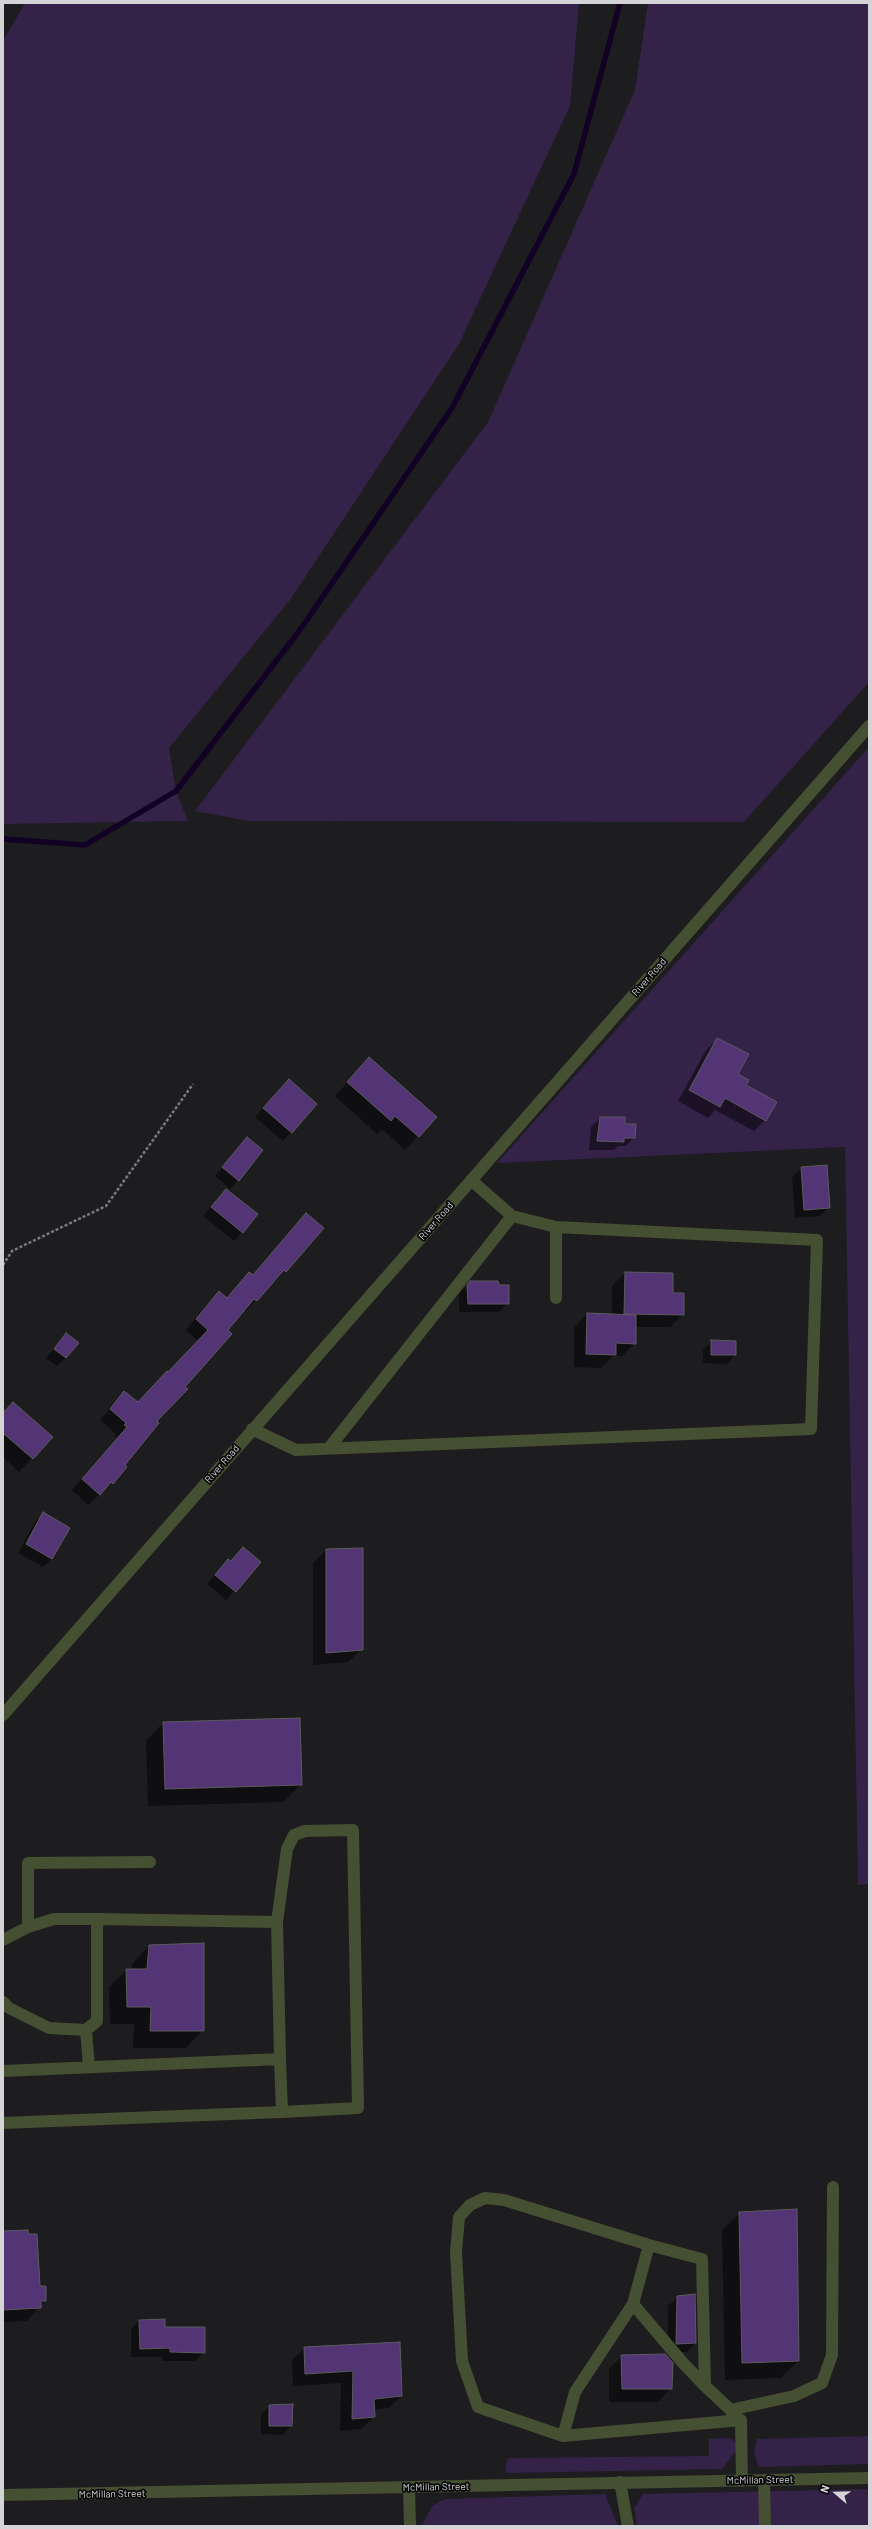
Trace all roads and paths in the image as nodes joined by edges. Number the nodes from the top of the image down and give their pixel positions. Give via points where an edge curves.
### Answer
1 (869, 726) edge
2 (193, 1084) dead end
3 (472, 1180) junction
4 (512, 1216) junction
5 (556, 1227) junction
6 (3, 1265) edge
7 (556, 1298) dead end
8 (252, 1429) junction
9 (329, 1448) junction
10 (3, 1715) edge
11 (150, 1862) dead end
12 (97, 1919) junction
13 (277, 1922) junction
14 (28, 1927) junction
15 (3, 1940) edge
16 (3, 2002) edge
17 (86, 2030) junction
18 (280, 2059) junction
19 (89, 2067) junction
20 (3, 2071) edge
21 (282, 2112) junction
22 (3, 2123) edge
23 (833, 2187) dead end
24 (649, 2245) junction
25 (633, 2304) junction
26 (706, 2386) junction
27 (730, 2410) junction
28 (741, 2420) junction
29 (563, 2436) junction
30 (869, 2478) edge
31 (764, 2480) junction
32 (742, 2481) junction
33 (620, 2482) junction
34 (409, 2488) junction
35 (3, 2495) edge
36 (410, 2526) edge
37 (628, 2526) edge
38 (765, 2526) edge

1 - 3 street, River Road
2 - 6 path via 106,1206 12,1251
3 - 4 street
3 - 8 street, River Road
4 - 5 street
4 - 9 street
5 - 7 street
5 - 9 street via 817,1240 811,1429
8 - 9 street via 296,1450
8 - 10 street, River Road
11 - 14 street via 28,1863
12 - 13 street
12 - 14 street via 54,1919
12 - 17 street via 97,2020
13 - 18 street
13 - 21 street via 287,1849 294,1835 305,1831 353,1830 358,2108
14 - 15 street
16 - 17 street via 9,2008 48,2028
17 - 19 street
18 - 19 street
18 - 21 street
19 - 20 street
21 - 22 street
23 - 27 street via 832,2355 822,2383 794,2396
24 - 25 street
24 - 26 street via 702,2259
24 - 29 street via 504,2200 485,2198 470,2205 459,2217 456,2252 462,2361 478,2407
25 - 26 street
25 - 29 street via 575,2392
26 - 27 street
27 - 28 street
28 - 29 street
28 - 32 street
30 - 31 street, McMillan Street
31 - 32 street, McMillan Street
31 - 38 street
32 - 33 street, McMillan Street
33 - 34 street, McMillan Street
33 - 37 street
34 - 35 street, McMillan Street
34 - 36 street

